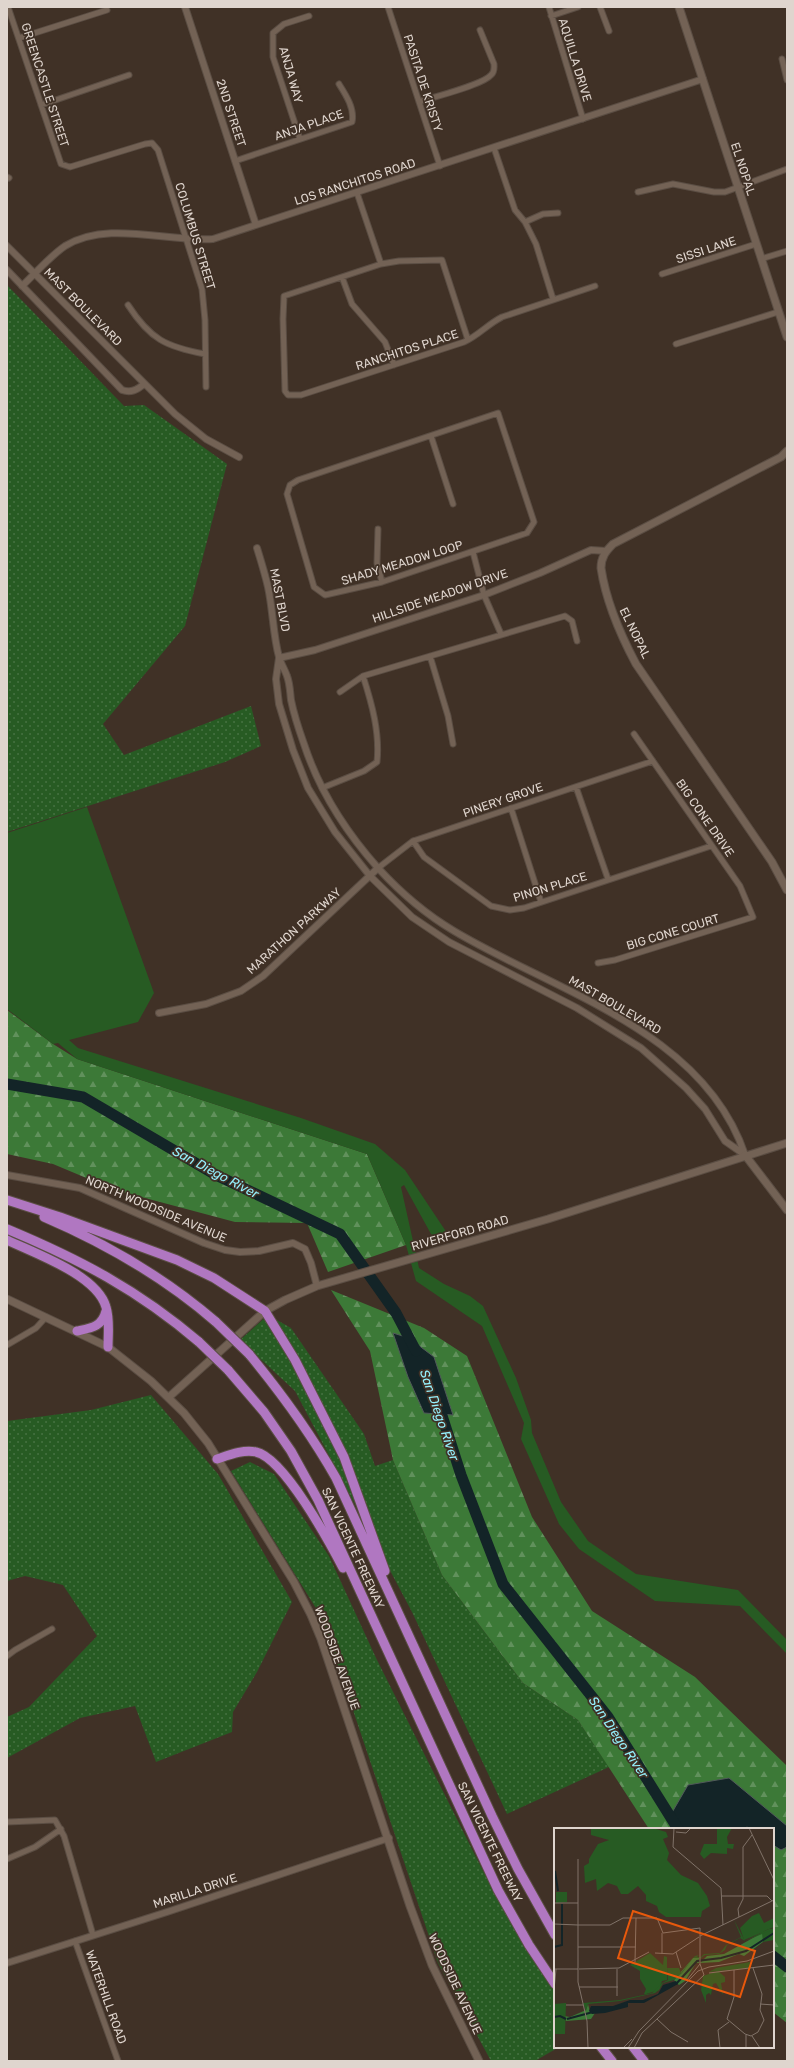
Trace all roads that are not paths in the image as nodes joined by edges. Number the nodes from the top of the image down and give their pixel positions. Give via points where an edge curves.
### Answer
1 (8, 7) edge
2 (185, 7) edge
3 (388, 7) edge
4 (549, 7) edge
5 (578, 7) edge
6 (600, 7) edge
7 (679, 7) edge
8 (108, 10) dead end
9 (309, 16) dead end
10 (551, 16) junction
11 (480, 30) dead end
12 (609, 31) dead end
13 (19, 38) junction
14 (782, 59) dead end
15 (129, 75) dead end
16 (703, 79) junction
17 (787, 80) edge
18 (338, 84) dead end
19 (419, 102) junction
20 (41, 105) junction
21 (583, 119) junction
22 (300, 139) junction
23 (152, 143) joint
24 (494, 148) junction
25 (235, 161) junction
26 (440, 166) junction
27 (787, 170) edge
28 (738, 187) junction
29 (638, 192) dead end
30 (357, 193) junction
31 (558, 213) dead end
32 (525, 222) junction
33 (256, 225) junction
34 (186, 240) junction
35 (756, 244) junction
36 (7, 246) edge
37 (787, 251) edge
38 (761, 259) junction
39 (381, 264) junction
40 (7, 270) edge
41 (35, 274) junction
42 (662, 274) dead end
43 (342, 277) junction
44 (22, 286) junction
45 (595, 286) dead end
46 (553, 299) junction
47 (128, 305) dead end
48 (778, 312) junction
49 (787, 338) edge
50 (468, 340) junction
51 (676, 344) dead end
52 (205, 354) junction
53 (394, 365) junction
54 (144, 384) junction
55 (206, 387) dead end
56 (431, 436) junction
57 (787, 451) edge
58 (239, 457) dead end
59 (453, 504) dead end
60 (378, 529) dead end
61 (257, 548) dead end
62 (606, 551) junction
63 (474, 552) junction
64 (382, 582) junction
65 (484, 595) junction
66 (501, 634) junction
67 (577, 641) dead end
68 (430, 656) junction
69 (279, 658) junction
70 (363, 676) junction
71 (340, 692) dead end
72 (634, 734) dead end
73 (452, 744) dead end
74 (653, 761) junction
75 (576, 787) junction
76 (322, 788) junction
77 (511, 808) junction
78 (413, 841) junction
79 (711, 846) junction
80 (378, 868) junction
81 (370, 876) junction
82 (608, 880) junction
83 (787, 890) edge
84 (541, 902) junction
85 (753, 917) joint
86 (598, 963) dead end
87 (597, 1005) junction
88 (159, 1013) dead end
89 (591, 1016) junction
90 (787, 1143) edge
91 (745, 1155) junction
92 (7, 1175) edge
93 (7, 1200) edge
94 (787, 1210) edge
95 (7, 1229) edge
96 (7, 1240) edge
97 (317, 1286) junction
98 (7, 1299) edge
99 (107, 1308) junction
100 (265, 1311) junction
101 (46, 1317) junction
102 (77, 1331) junction
103 (7, 1345) edge
104 (108, 1347) junction
105 (169, 1397) junction
106 (218, 1459) junction
107 (401, 1618) junction
108 (52, 1629) dead end
109 (7, 1656) edge
110 (396, 1669) junction
111 (7, 1822) edge
112 (61, 1830) junction
113 (389, 1838) junction
114 (7, 1859) edge
115 (554, 1933) edge
116 (93, 1935) junction
117 (75, 1941) junction
118 (7, 1963) edge
119 (554, 1982) edge
120 (602, 2048) edge
121 (634, 2048) edge
122 (118, 2061) edge
123 (479, 2061) edge
124 (612, 2061) edge
125 (644, 2061) edge

1 - 13 street, GREENCASTLE STREET
2 - 25 street, 2ND STREET
3 - 19 street, PASITA DE KRISTY
4 - 10 street, AQUILLA DRIVE
5 - 10 street
6 - 12 street
7 - 16 main road, EL NOPAL
8 - 13 street
9 - 22 street, ANJA WAY via 284,24 273,33 273,57
10 - 21 street, AQUILLA DRIVE
11 - 19 street via 494,64 495,70 492,75 477,83
13 - 20 street, GREENCASTLE STREET
14 - 17 street
15 - 20 street
16 - 21 street, LOS RANCHITOS ROAD
16 - 28 main road, EL NOPAL
18 - 22 street, ANJA PLACE via 352,110 352,122
19 - 26 street, PASITA DE KRISTY
20 - 23 street, GREENCASTLE STREET via 58,158 65,167
21 - 24 street, LOS RANCHITOS ROAD
22 - 25 street, ANJA PLACE
23 - 34 street, COLUMBUS STREET via 158,150
24 - 26 street, LOS RANCHITOS ROAD
24 - 32 street via 515,210
25 - 33 street, 2ND STREET
26 - 30 street, LOS RANCHITOS ROAD
27 - 28 street
28 - 29 street via 725,192 714,192 673,184
28 - 35 main road, EL NOPAL
30 - 33 street, LOS RANCHITOS ROAD
30 - 39 street
31 - 32 street via 543,214
32 - 46 street via 536,244
33 - 34 street, LOS RANCHITOS ROAD via 213,239
34 - 41 street, LOS RANCHITOS ROAD via 113,233 83,237 64,247
34 - 52 street, COLUMBUS STREET via 202,289
35 - 38 main road, EL NOPAL
35 - 42 street, SISSI LANE
36 - 41 street, MAST BOULEVARD
37 - 38 street
38 - 48 main road, EL NOPAL
39 - 43 street
39 - 50 street via 399,260 442,260
40 - 44 street
41 - 44 street, LOS RANCHITOS ROAD
41 - 54 street, MAST BOULEVARD
43 - 53 street via 352,304 386,342
43 - 53 street, RANCHITOS PLACE via 284,296 285,391 288,395 301,395
44 - 54 street via 122,390 137,390
45 - 46 street, RANCHITOS PLACE
46 - 50 street, RANCHITOS PLACE via 498,319
47 - 52 street via 143,327 160,340 177,348
48 - 49 main road, EL NOPAL
48 - 51 street
50 - 53 street, RANCHITOS PLACE
52 - 55 street, COLUMBUS STREET
54 - 58 street, MAST BOULEVARD via 174,414 206,439
56 - 59 street
56 - 63 street, SHADY MEADOW LOOP via 498,413 534,522 527,533
56 - 64 street, SHADY MEADOW LOOP via 298,480 290,485 287,494 314,586 325,596
57 - 62 main road via 613,544
60 - 64 street via 377,563
61 - 69 street, MAST BLVD via 268,586
62 - 65 street, HILLSIDE MEADOW DRIVE via 591,550
62 - 83 main road, EL NOPAL via 601,569 611,609 636,664 772,862
63 - 64 street, SHADY MEADOW LOOP
63 - 65 street
65 - 66 street
65 - 69 street, HILLSIDE MEADOW DRIVE via 315,650
66 - 67 street via 565,616 572,621
66 - 68 street
68 - 70 street
68 - 73 street via 448,716
69 - 76 street, MAST BOULEVARD via 288,678 304,744
69 - 81 street, MAST BOULEVARD via 276,679 279,704 308,788 334,832
70 - 71 street
70 - 76 street via 374,710 377,762 364,771
72 - 74 street, BIG CONE DRIVE
74 - 75 street, PINERY GROVE
74 - 79 street, BIG CONE DRIVE
75 - 77 street, PINERY GROVE
75 - 82 street
76 - 80 street, MAST BOULEVARD via 346,827
77 - 78 street, PINERY GROVE
77 - 84 street
78 - 80 street, PINERY GROVE
78 - 84 street, PINON PLACE via 424,857 491,906 517,909
79 - 82 street, PINON PLACE
79 - 85 street, BIG CONE DRIVE via 740,886
80 - 81 street, PINERY GROVE
80 - 87 street, MAST BOULEVARD via 420,907 454,931
81 - 88 street, MARATHON PARKWAY via 263,976 241,991 206,1004
81 - 89 street, MAST BOULEVARD via 412,917 449,942
82 - 84 street, PINON PLACE
85 - 86 street, BIG CONE COURT
87 - 89 street
87 - 91 street, MAST BOULEVARD via 650,1036 697,1078 716,1099 738,1133
89 - 91 street, MAST BOULEVARD via 641,1048 666,1068 705,1109 725,1141
90 - 91 main road, RIVERFORD ROAD
91 - 94 main road
91 - 97 main road, RIVERFORD ROAD via 548,1219
92 - 97 street, NORTH WOODSIDE AVENUE via 80,1188 225,1250 258,1251 293,1244 305,1249 312,1263
93 - 100 highway via 177,1260 214,1278
93 - 107 highway, SAN VICENTE FREEWAY, bridge via 129,1259 191,1301 249,1354 285,1397 322,1453
95 - 110 highway, SAN VICENTE FREEWAY, bridge via 83,1263 122,1285 173,1320 228,1370 264,1412 295,1458 318,1500
96 - 99 highway via 84,1278 95,1287
97 - 100 main road, RIVERFORD ROAD
98 - 101 main road, WOODSIDE AVENUE
99 - 102 highway via 104,1319 97,1327
99 - 104 highway
100 - 105 main road, RIVERFORD ROAD
100 - 107 highway via 295,1360 344,1457
101 - 102 main road, WOODSIDE AVENUE
101 - 103 street via 36,1328
102 - 104 main road, WOODSIDE AVENUE
104 - 105 main road, WOODSIDE AVENUE
105 - 106 main road, WOODSIDE AVENUE
106 - 110 highway via 246,1451 257,1452 277,1466 317,1521
106 - 113 main road, WOODSIDE AVENUE via 294,1582 311,1615
107 - 115 highway, SAN VICENTE FREEWAY via 518,1869
108 - 109 street
110 - 119 highway, SAN VICENTE FREEWAY via 498,1890
111 - 112 street via 55,1820
112 - 114 street via 35,1847
112 - 116 street
113 - 116 street, MARILLA DRIVE
113 - 123 main road, WOODSIDE AVENUE via 432,1965
116 - 117 street, MARILLA DRIVE
117 - 118 street, MARILLA DRIVE
117 - 122 street, WATERHILL ROAD
120 - 124 highway
121 - 125 highway

